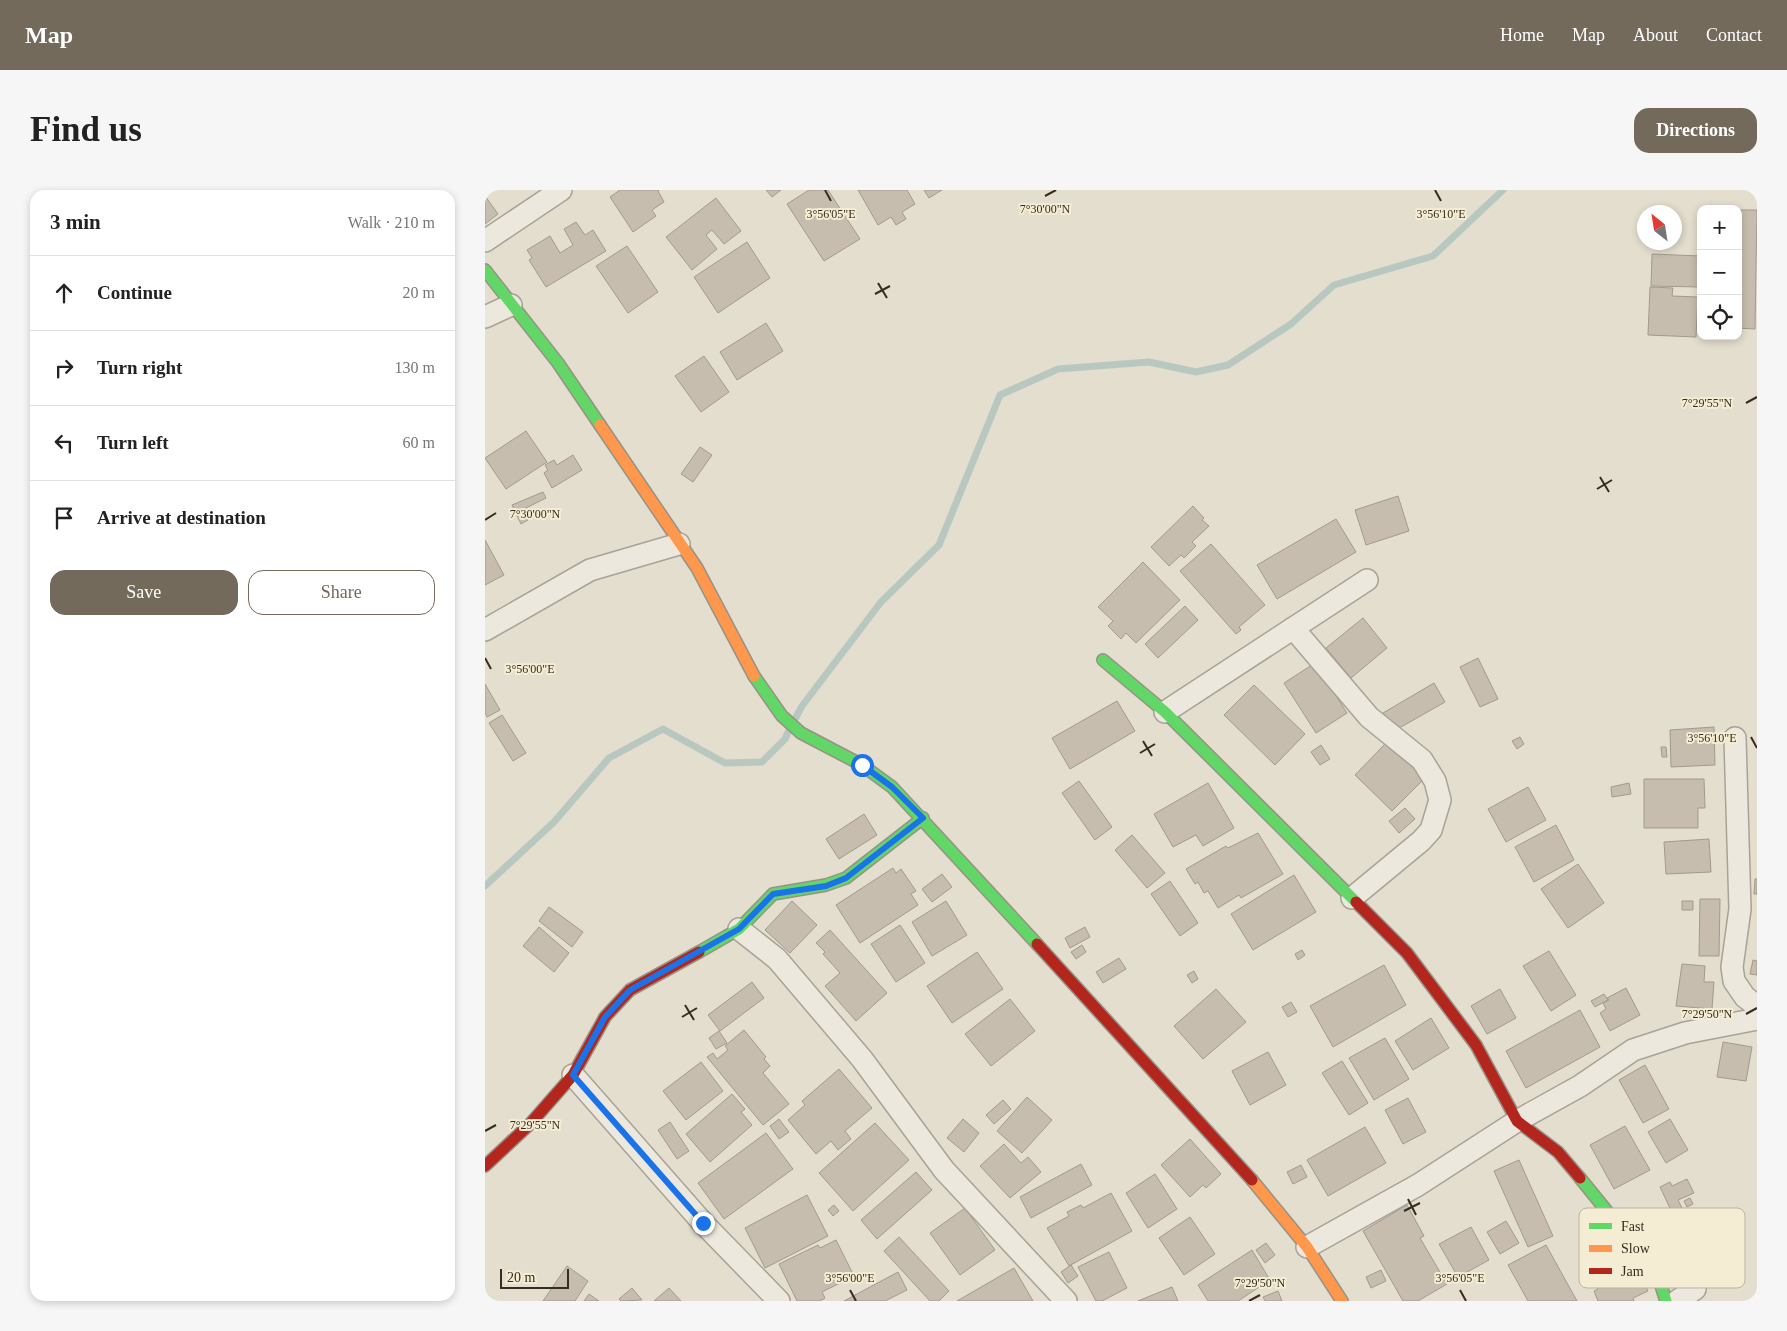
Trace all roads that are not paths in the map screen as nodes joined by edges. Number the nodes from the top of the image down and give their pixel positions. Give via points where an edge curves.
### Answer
1 (561, 190) edge
2 (485, 241) edge
3 (485, 270) edge
4 (511, 306) junction
5 (485, 317) edge
6 (679, 544) junction
7 (1367, 580) dead end
8 (1293, 628) junction
9 (485, 630) edge
10 (1103, 660) dead end
11 (1165, 712) junction
12 (1735, 738) dead end
13 (923, 818) junction
14 (1352, 898) junction
15 (739, 929) junction
16 (1757, 1006) edge
17 (1757, 1020) edge
18 (573, 1075) junction
19 (1517, 1121) junction
20 (485, 1166) edge
21 (1604, 1208) edge
22 (1307, 1247) junction
23 (1662, 1288) edge
24 (1695, 1289) dead end
25 (779, 1301) edge
26 (1065, 1301) edge
27 (1340, 1301) edge
28 (1666, 1301) edge
29 (1677, 1301) edge

1 - 2 street
3 - 4 street
4 - 5 street
4 - 6 street via 558,363
6 - 9 street via 590,570
6 - 13 street via 711,592 756,680 781,716 801,733 862,765 892,787
7 - 8 street
8 - 11 street
8 - 14 street via 1369,717 1422,760 1435,782 1439,800 1431,830
10 - 11 street
11 - 14 street
12 - 16 street via 1740,909 1731,967 1739,989
13 - 15 street via 846,878 826,886 773,894
13 - 22 street via 1270,1200
14 - 19 street via 1407,953 1470,1037 1492,1071
15 - 18 street via 630,990 605,1017
15 - 26 street via 777,959 862,1059 944,1170
17 - 19 street via 1685,1033 1633,1050 1580,1086
18 - 20 street via 530,1124
18 - 25 street via 703,1223
19 - 21 street via 1558,1152
19 - 22 street via 1418,1185
22 - 27 street
23 - 28 street
24 - 29 street

